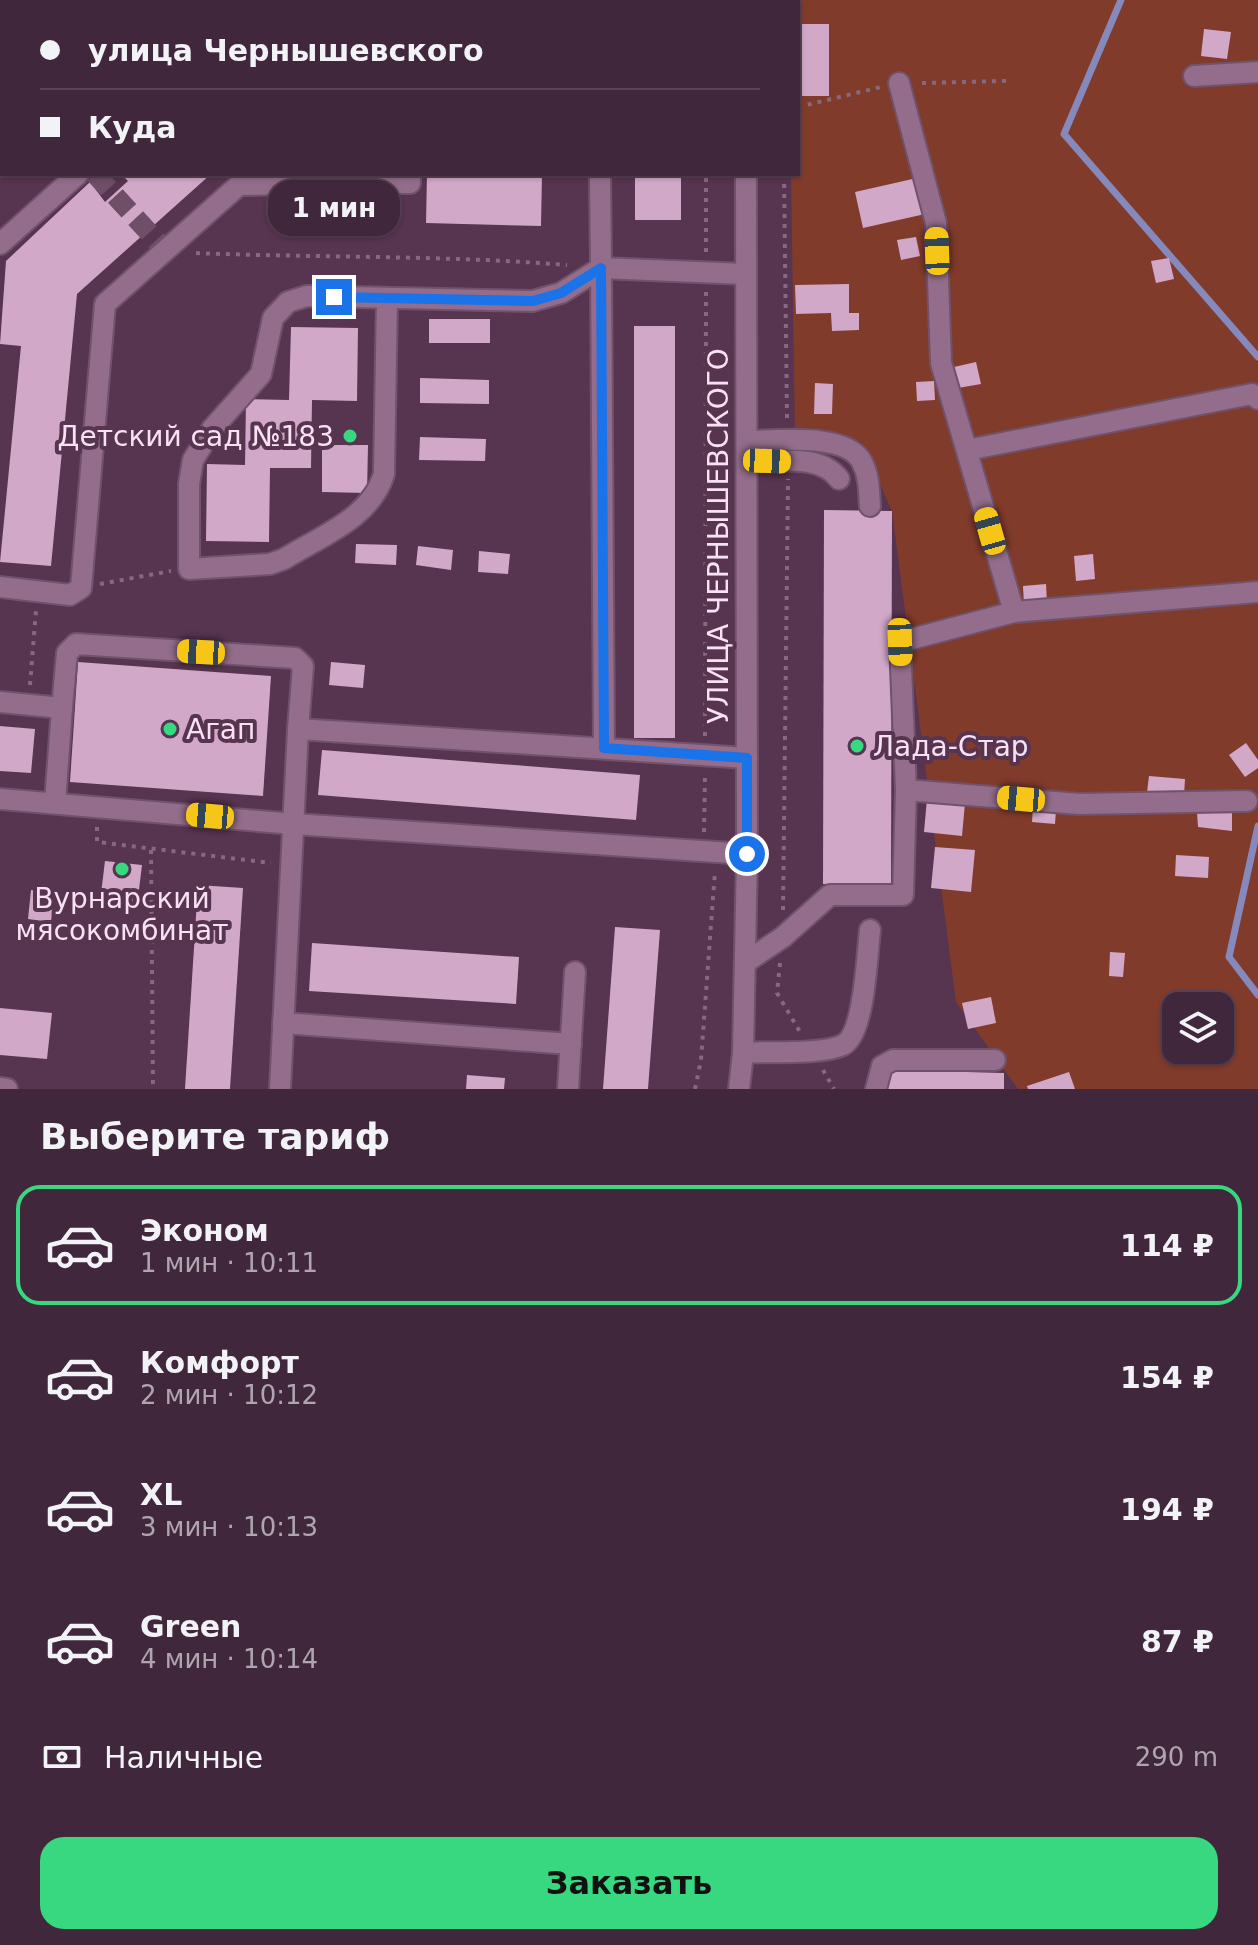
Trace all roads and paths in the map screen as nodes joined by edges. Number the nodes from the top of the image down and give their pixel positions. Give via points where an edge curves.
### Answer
1 (1258, 72) edge
2 (1194, 76) dead end
3 (899, 83) dead end
4 (76, 176) edge
5 (410, 176) edge
6 (600, 176) edge
7 (706, 176) edge
8 (746, 176) edge
9 (784, 176) edge
10 (0, 244) edge
11 (166, 251) junction
12 (601, 268) junction
13 (706, 273) junction
14 (745, 274) junction
15 (387, 298) junction
16 (1258, 399) edge
17 (787, 441) junction
18 (967, 450) junction
19 (747, 451) junction
20 (788, 462) junction
21 (839, 479) dead end
22 (870, 506) dead end
23 (189, 569) junction
24 (0, 587) edge
25 (81, 588) junction
26 (37, 591) junction
27 (1258, 592) edge
28 (1014, 612) junction
29 (0, 702) edge
30 (29, 705) junction
31 (62, 708) junction
32 (298, 729) junction
33 (604, 748) junction
34 (705, 755) junction
35 (747, 758) junction
36 (906, 790) junction
37 (0, 799) edge
38 (1247, 801) dead end
39 (55, 803) junction
40 (98, 807) junction
41 (294, 824) junction
42 (151, 850) junction
43 (711, 852) junction
44 (747, 854) junction
45 (293, 865) junction
46 (870, 930) dead end
47 (783, 937) junction
48 (746, 962) junction
49 (575, 972) dead end
50 (283, 1023) junction
51 (571, 1044) junction
52 (811, 1050) junction
53 (743, 1059) junction
54 (995, 1060) dead end
55 (0, 1088) edge
56 (7, 1089) edge
57 (153, 1089) edge
58 (280, 1089) edge
59 (568, 1089) edge
60 (695, 1089) edge
61 (741, 1089) edge
62 (834, 1089) edge
63 (876, 1089) edge

1 - 2 street
3 - 18 street via 936,223 941,363
4 - 10 street
5 - 11 street via 410,183 239,185
6 - 12 street
7 - 13 path
8 - 14 street, УЛИЦА ЧЕРНЫШЕВСКОГО
9 - 17 path
11 - 12 path via 492,259
11 - 25 street via 105,304
12 - 13 street
12 - 15 street via 561,293 533,301
12 - 33 street
13 - 14 street
13 - 34 path
14 - 19 street, УЛИЦА ЧЕРНЫШЕВСКОГО
15 - 23 street via 307,296 288,302 273,318 261,374 212,429 193,460
15 - 23 street via 384,474 367,508 270,564
16 - 18 street via 1252,394
17 - 19 street
17 - 22 street via 850,448 868,476
18 - 28 street
19 - 20 street
19 - 35 street, УЛИЦА ЧЕРНЫШЕВСКОГО
20 - 21 street via 819,463
20 - 47 path
23 - 25 path
24 - 26 street
25 - 26 street via 70,595
26 - 30 path
27 - 28 street
28 - 36 street via 900,642
29 - 30 street
30 - 31 street
31 - 32 street via 67,653 76,644 295,658 303,666
31 - 39 street
32 - 33 street
32 - 41 street
33 - 34 street
34 - 35 street
34 - 43 path via 704,831
35 - 44 street, УЛИЦА ЧЕРНЫШЕВСКОГО
36 - 38 street via 1079,804
36 - 47 street via 903,895 830,895
37 - 39 street
39 - 40 street
40 - 41 street
40 - 42 path via 97,842
41 - 43 street
41 - 45 street
42 - 45 path
42 - 57 path
43 - 44 street
43 - 60 path via 715,870
44 - 48 street, УЛИЦА ЧЕРНЫШЕВСКОГО
45 - 50 street
46 - 52 street via 859,1019 851,1038 843,1045
47 - 48 street
47 - 52 path via 777,993
48 - 53 street, УЛИЦА ЧЕРНЫШЕВСКОГО
49 - 51 street
50 - 51 street
50 - 58 street
51 - 59 street
52 - 53 street
52 - 62 path
53 - 61 street, УЛИЦА ЧЕРНЫШЕВСКОГО
54 - 63 street via 893,1060 882,1066
55 - 56 street

